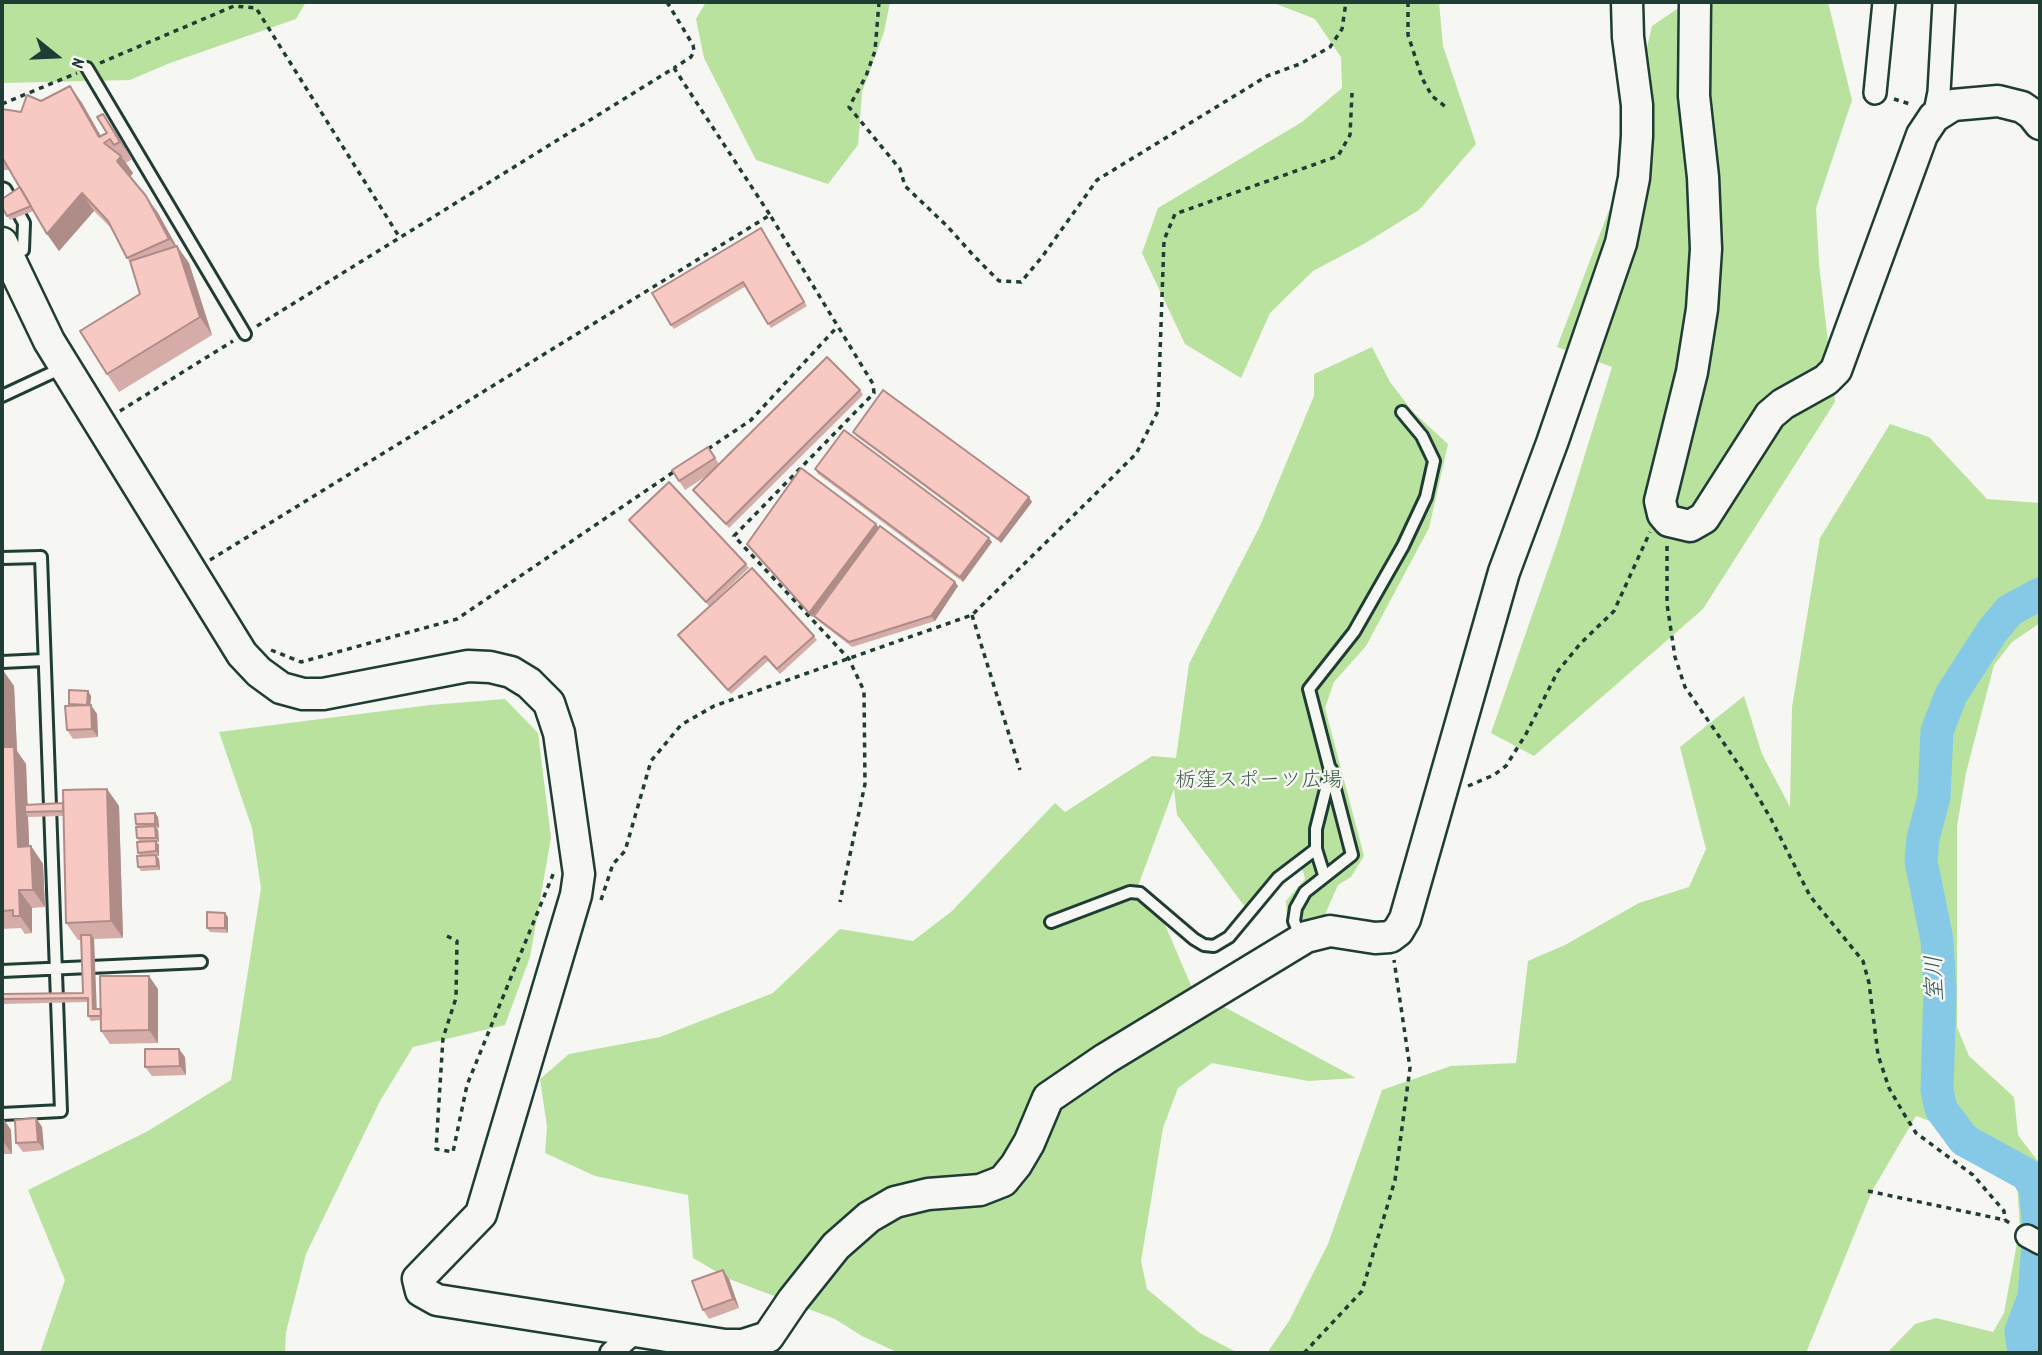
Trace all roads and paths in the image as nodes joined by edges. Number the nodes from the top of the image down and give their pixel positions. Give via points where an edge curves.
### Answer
1 (667, 2) edge
2 (879, 2) edge
3 (1346, 2) edge
4 (1408, 2) edge
5 (1627, 2) edge
6 (1695, 2) edge
7 (1884, 2) edge
8 (1944, 2) edge
9 (249, 5) edge
10 (87, 68) junction
11 (674, 68) junction
12 (1352, 93) dead end
13 (1875, 93) joint
14 (2, 104) edge
15 (1447, 108) dead end
16 (1935, 114) junction
17 (2040, 123) edge
18 (2, 188) edge
19 (770, 215) junction
20 (400, 238) junction
21 (5, 250) edge
22 (838, 326) junction
23 (245, 334) junction
24 (65, 367) junction
25 (2, 396) edge
26 (1402, 412) dead end
27 (99, 424) junction
28 (706, 450) edge
29 (683, 466) edge
30 (1669, 521) junction
31 (2, 558) edge
32 (192, 573) junction
33 (972, 615) junction
34 (262, 646) dead end
35 (849, 659) junction
36 (44, 660) junction
37 (2, 662) edge
38 (1331, 769) junction
39 (1020, 770) dead end
40 (1437, 809) junction
41 (1316, 849) junction
42 (556, 866) dead end
43 (1324, 875) junction
44 (600, 902) dead end
45 (840, 902) dead end
46 (1051, 922) dead end
47 (447, 936) dead end
48 (1390, 937) junction
49 (1302, 939) junction
50 (201, 962) dead end
51 (55, 969) junction
52 (2, 971) edge
53 (2, 1114) edge
54 (1868, 1191) dead end
55 (2005, 1220) junction
56 (2034, 1239) edge
57 (636, 1331) junction
58 (611, 1353) edge
59 (1304, 1353) edge

1 - 11 path via 694,51
2 - 3 path via 875,51 849,107 900,169 905,186 972,256 999,281 1021,282 1097,180 1268,76 1330,47 1342,29
4 - 15 path via 1408,35 1422,78 1432,96
5 - 40 street via 1637,136 1627,219 1504,572
6 - 30 street via 1694,96 1706,249 1692,372 1662,485 1660,501
7 - 13 street
8 - 16 street
9 - 10 path via 234,6
9 - 20 path via 256,8
10 - 14 path
10 - 23 lane
11 - 19 path
11 - 20 path
12 - 33 path via 1350,135 1338,156 1175,214 1164,240 1158,411 1142,443
13 - 16 path
16 - 17 street via 1952,105 1998,101 2022,107
16 - 30 street via 1922,135 1836,370 1770,415 1704,518 1690,526
18 - 21 lane via 24,223 23,250
19 - 22 path
19 - 32 path
20 - 23 path
21 - 24 street
22 - 28 path via 751,420
22 - 35 path via 874,393 734,536
23 - 27 path
24 - 25 lane
24 - 27 street
26 - 38 lane via 1422,436 1434,461 1426,497 1403,546 1354,632 1309,689
27 - 32 street
29 - 34 path via 457,619 301,662
30 - 40 path via 1653,524 1621,600 1558,671 1506,766 1460,790 1444,808
30 - 55 path via 1667,604 1685,687 1743,771 1810,896 1863,961 1878,1055 1904,1114 1916,1133 1973,1175 2004,1211
31 - 36 lane via 41,557
32 - 57 street via 242,654 281,688 323,694 457,668 490,667 530,683 549,703 559,733 579,874 576,895 481,1214 418,1279 421,1291 437,1300
33 - 35 path
33 - 39 path
35 - 44 path via 714,706 681,725 651,761 625,851 613,864
35 - 45 path via 864,691 865,784
36 - 37 lane
36 - 51 lane
38 - 41 lane via 1316,829
38 - 43 lane via 1352,855
40 - 48 street via 1405,919
41 - 43 lane
41 - 46 lane via 1278,878 1229,937 1214,946 1194,939 1140,893 1130,892
42 - 47 path via 467,1085 453,1152 436,1149 443,1038 456,998 457,941
43 - 49 lane via 1296,908 1294,921
48 - 49 street via 1330,931
48 - 59 path via 1410,1068 1395,1180 1362,1292
49 - 57 street via 1048,1098 1029,1143 1003,1181 980,1190 895,1202 869,1217 836,1246 768,1337 725,1345
50 - 51 lane
51 - 52 lane
51 - 53 lane via 61,1111
54 - 55 path
55 - 56 path
57 - 58 street

